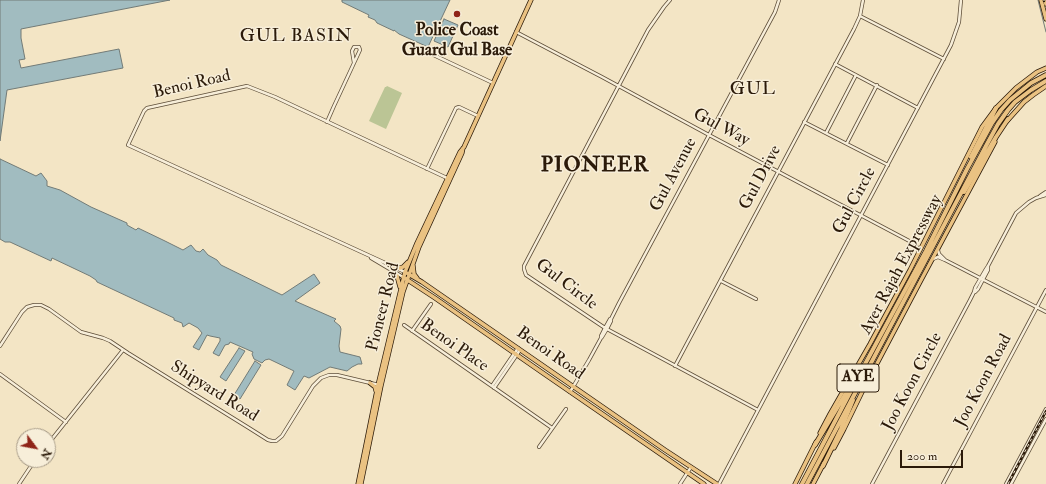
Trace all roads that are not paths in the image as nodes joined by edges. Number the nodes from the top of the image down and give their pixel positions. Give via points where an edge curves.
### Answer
1 (531, 0) edge
2 (670, 0) edge
3 (780, 0) edge
4 (863, 0) edge
5 (961, 0) edge
6 (1041, 0) edge
7 (1045, 0) edge
8 (1046, 4) edge
9 (860, 16) junction
10 (1046, 19) edge
11 (516, 32) junction
12 (425, 51) dead end
13 (944, 59) junction
14 (354, 63) junction
15 (835, 64) junction
16 (1045, 68) edge
17 (856, 75) junction
18 (1046, 75) edge
19 (1046, 81) edge
20 (493, 83) junction
21 (876, 85) junction
22 (619, 86) junction
23 (1046, 86) edge
24 (918, 108) junction
25 (996, 108) junction
26 (478, 116) junction
27 (1008, 119) junction
28 (327, 122) junction
29 (804, 122) junction
30 (826, 133) junction
31 (709, 135) junction
32 (847, 143) junction
33 (888, 166) junction
34 (427, 169) junction
35 (967, 169) junction
36 (779, 172) junction
37 (449, 179) junction
38 (1046, 193) edge
39 (861, 215) junction
40 (945, 223) junction
41 (925, 240) junction
42 (915, 244) junction
43 (938, 248) junction
44 (918, 254) junction
45 (945, 260) junction
46 (412, 261) junction
47 (931, 261) junction
48 (393, 269) junction
49 (407, 273) junction
50 (405, 278) junction
51 (982, 279) junction
52 (721, 281) junction
53 (422, 282) junction
54 (417, 285) junction
55 (402, 290) junction
56 (1046, 290) edge
57 (756, 299) dead end
58 (431, 304) dead end
59 (1036, 308) junction
60 (1046, 312) edge
61 (404, 325) dead end
62 (606, 328) junction
63 (412, 331) junction
64 (0, 346) edge
65 (519, 349) junction
66 (122, 350) junction
67 (516, 354) junction
68 (676, 366) junction
69 (864, 366) junction
70 (383, 370) junction
71 (0, 374) edge
72 (380, 377) junction
73 (370, 383) junction
74 (380, 385) junction
75 (493, 387) junction
76 (574, 387) junction
77 (570, 392) junction
78 (856, 392) junction
79 (377, 394) junction
80 (566, 409) dead end
81 (1046, 409) edge
82 (758, 410) junction
83 (1046, 419) edge
84 (66, 422) junction
85 (552, 428) junction
86 (56, 434) edge
87 (815, 445) junction
88 (539, 447) dead end
89 (823, 466) junction
90 (691, 467) junction
91 (30, 468) edge
92 (687, 472) junction
93 (19, 484) edge
94 (358, 484) edge
95 (361, 484) edge
96 (680, 484) edge
97 (704, 484) edge
98 (718, 484) edge
99 (795, 484) edge
100 (802, 484) edge
101 (807, 484) edge
102 (813, 484) edge
103 (872, 484) edge
104 (943, 484) edge
105 (1006, 484) edge
106 (1011, 484) edge

1 - 11 main road, Pioneer Road
2 - 22 street, Gul Circle via 648,30
3 - 31 street, Gul Avenue
4 - 9 street, Gul Drive
5 - 13 street, Gul Circle via 957,31
6 - 10 main road
7 - 8 main road
9 - 13 street
9 - 15 street, Gul Drive
11 - 20 main road, Pioneer Road
11 - 22 street, Gul Way
12 - 20 street
13 - 24 street, Gul Circle
14 - 14 street via 352,51 356,46 360,50
14 - 28 street
15 - 17 street
15 - 29 street, Gul Drive
16 - 25 main road via 1016,88
17 - 21 street
17 - 30 street
18 - 35 highway, Ayer Rajah Expressway / AYE via 1031,83 1001,110
19 - 40 highway, Ayer Rajah Expressway / AYE via 1022,96 1008,110
20 - 26 main road, Pioneer Road
21 - 24 street
21 - 32 street
22 - 31 street, Gul Way
22 - 62 street, Gul Circle via 524,266 526,275
23 - 27 main road via 1033,94
24 - 33 street, Gul Circle
25 - 35 highway
25 - 41 main road via 982,127
26 - 34 street via 456,108
26 - 37 main road, Pioneer Road
27 - 40 highway
27 - 43 main road
28 - 34 street, Benoi Road
28 - 48 street, Benoi Road via 246,85 146,108 128,145
29 - 30 street
29 - 36 street, Gul Drive
30 - 32 street
31 - 36 street, Gul Way
31 - 62 street, Gul Avenue
32 - 33 street
33 - 39 street, Gul Circle
34 - 37 street, Benoi Road
35 - 69 highway, Ayer Rajah Expressway / AYE
36 - 39 street, Gul Way
36 - 52 street, Gul Drive
37 - 46 main road, Pioneer Road
38 - 51 street, Joo Koon Circle via 1028,202 1016,213
39 - 42 street, Gul Way
39 - 82 street, Gul Circle
40 - 78 highway, Ayer Rajah Expressway / AYE
41 - 42 street
41 - 44 main road
42 - 44 street
43 - 45 street via 939,254
43 - 47 main road
44 - 87 main road
45 - 47 street via 936,258
45 - 51 street
46 - 48 main road via 403,267
46 - 49 main road, Pioneer Road
46 - 53 main road via 414,274
47 - 89 main road
48 - 49 street, Benoi Road
48 - 50 street, Benoi Road
48 - 55 main road
49 - 50 main road, Pioneer Road
49 - 53 main road, Benoi Road
50 - 54 main road, Benoi Road
50 - 55 main road, Pioneer Road
51 - 59 street
51 - 103 street, Joo Koon Circle
52 - 57 street
52 - 68 street, Gul Drive
53 - 65 main road, Benoi Road
54 - 55 main road via 409,285
54 - 67 main road, Benoi Road
55 - 70 main road, Pioneer Road
56 - 59 street, Joo Koon Road
58 - 63 street
59 - 60 street
59 - 104 street, Joo Koon Road
61 - 63 street, Benoi Place
62 - 68 street, Gul Circle
62 - 76 street, Gul Avenue
63 - 75 street, Benoi Place
64 - 66 street via 27,307 42,305 81,332 106,339
65 - 67 street, Benoi Place
65 - 76 main road, Benoi Road
66 - 73 street, Shipyard Road via 272,441 282,436 313,386 321,378 337,375
66 - 84 street
67 - 75 street, Benoi Place
67 - 77 main road, Benoi Road
68 - 82 street, Gul Circle
69 - 87 highway
69 - 100 highway, Ayer Rajah Expressway / AYE
70 - 72 main road, Pioneer Road
70 - 74 main road, Pioneer Road
71 - 84 street
72 - 73 main road
72 - 74 main road, Pioneer Road
73 - 74 street, Shipyard Road
73 - 79 main road via 375,387
74 - 79 main road, Pioneer Road
74 - 95 main road, Pioneer Road
75 - 85 street, Benoi Place
76 - 77 street, Gul Avenue
76 - 90 main road, Benoi Road
77 - 92 main road, Benoi Road
78 - 89 highway
78 - 101 highway, Ayer Rajah Expressway / AYE
79 - 94 main road, Pioneer Road
80 - 85 street
81 - 105 street
82 - 98 street, Gul Circle
83 - 106 street
84 - 86 street
85 - 88 street
87 - 99 main road
89 - 102 main road
90 - 92 street
90 - 98 main road, Benoi Road
91 - 93 street
92 - 96 street
92 - 97 main road, Benoi Road

